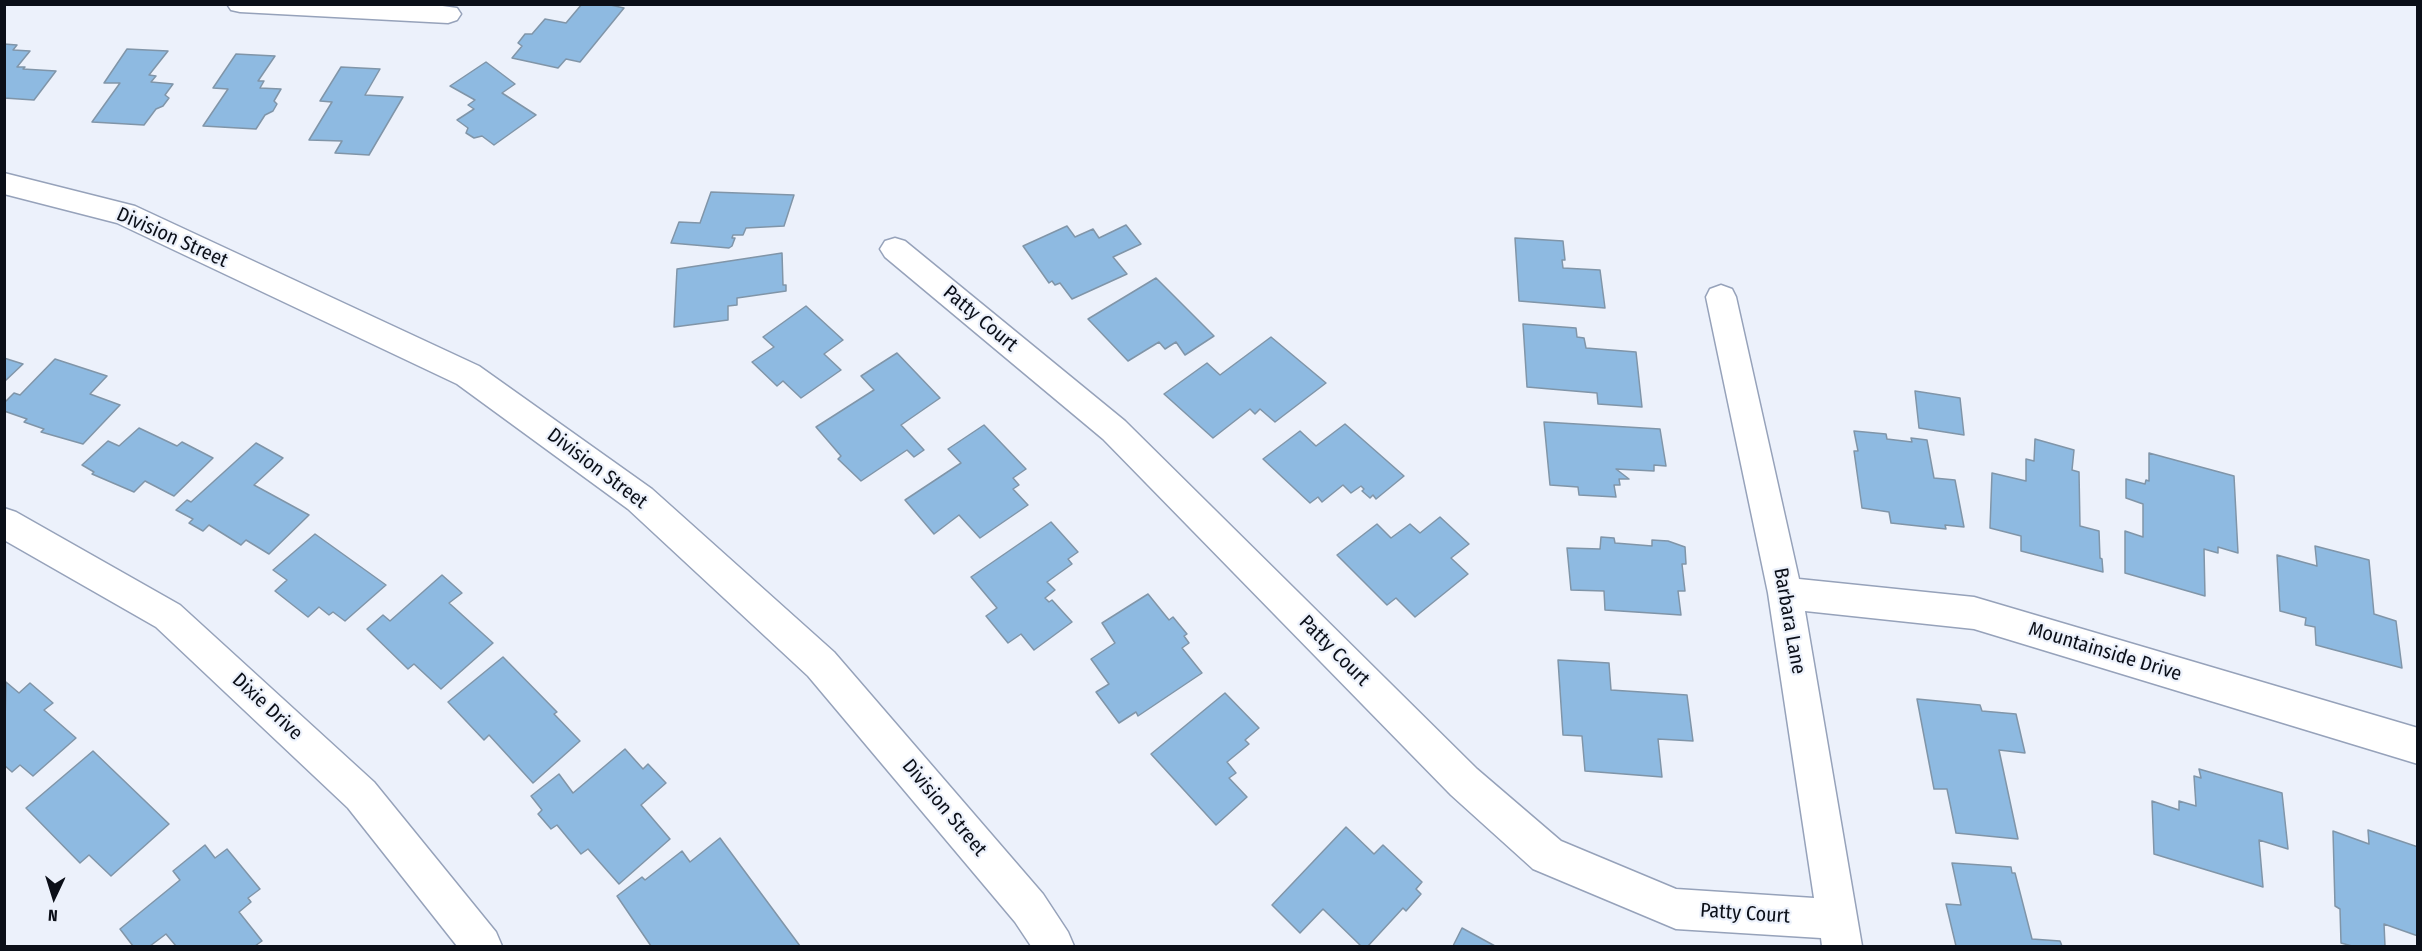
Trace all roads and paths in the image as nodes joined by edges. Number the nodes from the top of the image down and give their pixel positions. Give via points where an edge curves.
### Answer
1 (240, 4) edge
2 (448, 15) dead end
3 (4, 183) edge
4 (895, 249) dead end
5 (1721, 297) dead end
6 (4, 522) edge
7 (1785, 592) junction
8 (2418, 746) edge
9 (1839, 933) edge
10 (482, 946) edge
11 (1054, 946) edge

1 - 2 street
3 - 11 street, Division Street via 125,214 468,375 640,499 821,664 1029,908
4 - 9 street, Patty Court via 1114,430 1464,782 1547,855 1676,909
5 - 7 street, Barbara Lane
6 - 10 street, Dixie Drive via 168,616 362,795
7 - 8 street, Mountainside Drive via 1974,613
7 - 9 street, Barbara Lane

